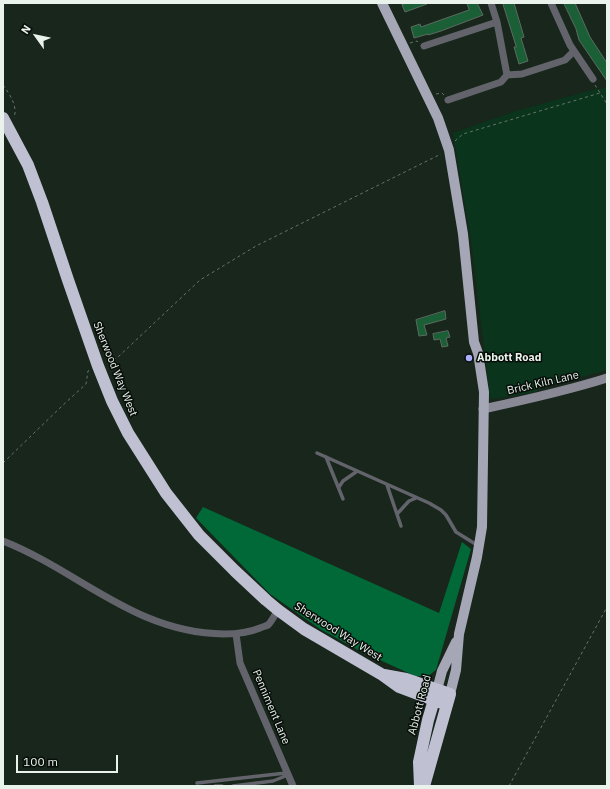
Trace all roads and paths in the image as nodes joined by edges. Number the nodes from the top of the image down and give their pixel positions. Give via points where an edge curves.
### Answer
1 (382, 3) edge
2 (491, 3) edge
3 (551, 3) edge
4 (497, 22) junction
5 (424, 46) dead end
6 (574, 52) junction
7 (507, 74) junction
8 (593, 79) joint
9 (3, 85) edge
10 (600, 93) junction
11 (439, 94) dead end
12 (435, 95) dead end
13 (448, 100) dead end
14 (607, 104) edge
15 (8, 118) edge
16 (452, 146) junction
17 (107, 363) dead end
18 (89, 370) dead end
19 (607, 378) edge
20 (483, 409) junction
21 (317, 453) dead end
22 (326, 457) junction
23 (3, 463) edge
24 (356, 472) junction
25 (387, 485) junction
26 (339, 487) junction
27 (416, 498) junction
28 (343, 499) dead end
29 (397, 514) junction
30 (401, 526) dead end
31 (3, 541) edge
32 (480, 546) junction
33 (607, 607) edge
34 (278, 610) junction
35 (236, 634) junction
36 (460, 634) junction
37 (435, 695) junction
38 (449, 699) junction
39 (287, 774) junction
40 (197, 782) dead end
41 (215, 786) edge
42 (222, 786) edge
43 (233, 786) edge
44 (293, 786) edge
45 (420, 786) edge
46 (424, 786) edge
47 (509, 786) edge

1 - 16 main road, Abbott Road
2 - 4 street
3 - 6 street
4 - 5 street
4 - 7 street
6 - 7 street via 565,60 522,74
6 - 8 street
7 - 13 street via 501,82
8 - 10 path
9 - 15 path via 12,99 16,112
10 - 14 path
10 - 16 path via 463,134
11 - 12 path
15 - 34 highway, Sherwood Way West via 42,202 98,366 128,433 166,492 199,535
16 - 17 path via 256,246 200,280 118,357
16 - 20 main road, Abbott Road via 474,342 477,393
18 - 23 path via 86,384
19 - 20 street, Brick Kiln Lane via 578,388
20 - 32 main road, Abbott Road via 484,476
21 - 22 lane
22 - 24 lane
22 - 26 lane
24 - 25 lane
24 - 26 lane
25 - 27 lane
25 - 29 lane
26 - 28 lane
27 - 29 lane via 409,501
27 - 32 lane via 441,510 456,532
29 - 30 lane
31 - 35 street via 40,558 132,612 156,622 199,633
32 - 36 main road, Abbott Road
33 - 47 path
34 - 35 street via 268,625
34 - 37 highway, Sherwood Way West via 399,687
35 - 39 street, Penniment Lane via 240,663
36 - 37 main road, Abbott Road via 442,671
36 - 38 main road, Abbott Road via 456,670
37 - 38 highway, Sherwood Way West
37 - 45 highway, Abbott Road via 419,762
38 - 46 highway, Abbott Road
39 - 40 lane
39 - 43 lane via 273,781
39 - 44 street, Penniment Lane
41 - 42 lane

